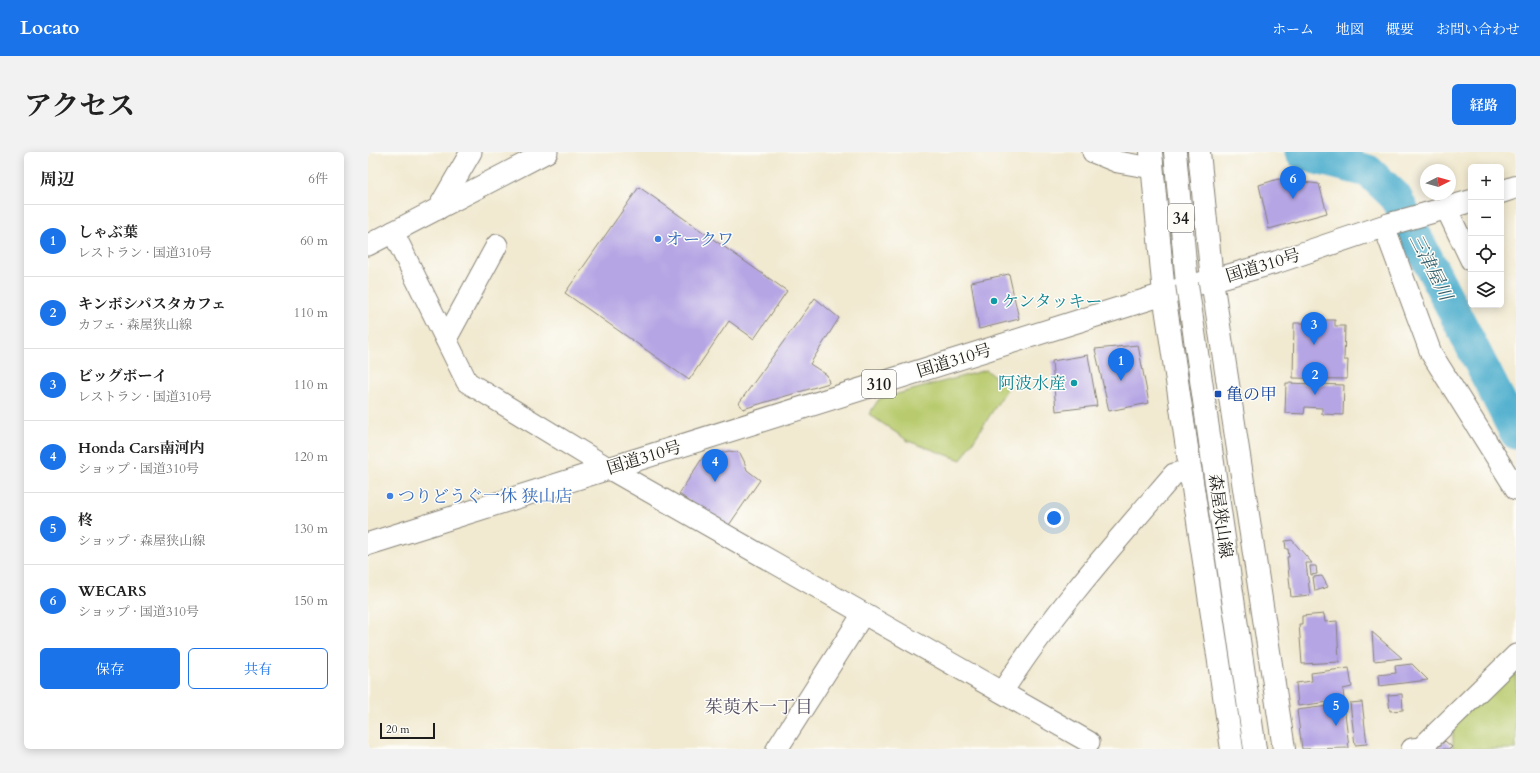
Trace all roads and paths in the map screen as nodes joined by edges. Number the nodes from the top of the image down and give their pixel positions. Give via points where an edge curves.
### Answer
1 (471, 152) edge
2 (547, 152) edge
3 (1093, 152) edge
4 (1175, 152) edge
5 (1200, 157) edge
6 (1152, 159) edge
7 (1516, 187) edge
8 (1504, 191) edge
9 (1468, 202) edge
10 (1446, 208) junction
11 (438, 209) junction
12 (1387, 225) junction
13 (393, 232) junction
14 (368, 245) edge
15 (497, 245) dead end
16 (1468, 254) edge
17 (1212, 280) junction
18 (1164, 294) junction
19 (446, 339) junction
20 (608, 468) junction
21 (1191, 470) junction
22 (1516, 489) edge
23 (368, 544) edge
24 (863, 614) junction
25 (1516, 655) edge
26 (1002, 692) junction
27 (1089, 742) dead end
28 (777, 749) edge
29 (1232, 749) edge
30 (1255, 749) edge
31 (1284, 749) edge
32 (1412, 749) edge

1 - 11 street
2 - 11 street
3 - 6 street via 1118,162
4 - 30 main road, 森屋狭山線 / 34, bridge via 1187,284
5 - 17 main road
6 - 18 main road
7 - 8 main road
9 - 10 main road, 国道310号 / 310
10 - 12 main road, 国道310号 / 310
10 - 16 street
11 - 13 street
12 - 17 main road, 国道310号 / 310 via 1277,262
12 - 22 street via 1431,353
13 - 14 street
13 - 19 street
15 - 19 street
17 - 18 main road, 国道310号 / 310
17 - 31 main road
18 - 20 main road, 国道310号 / 310
18 - 21 main road
19 - 20 street via 467,382
20 - 23 main road, 国道310号 / 310
20 - 24 street
21 - 26 street via 1174,474 1095,566 1024,657
21 - 29 main road
24 - 26 street
24 - 28 street
25 - 32 street via 1421,748
26 - 27 street

